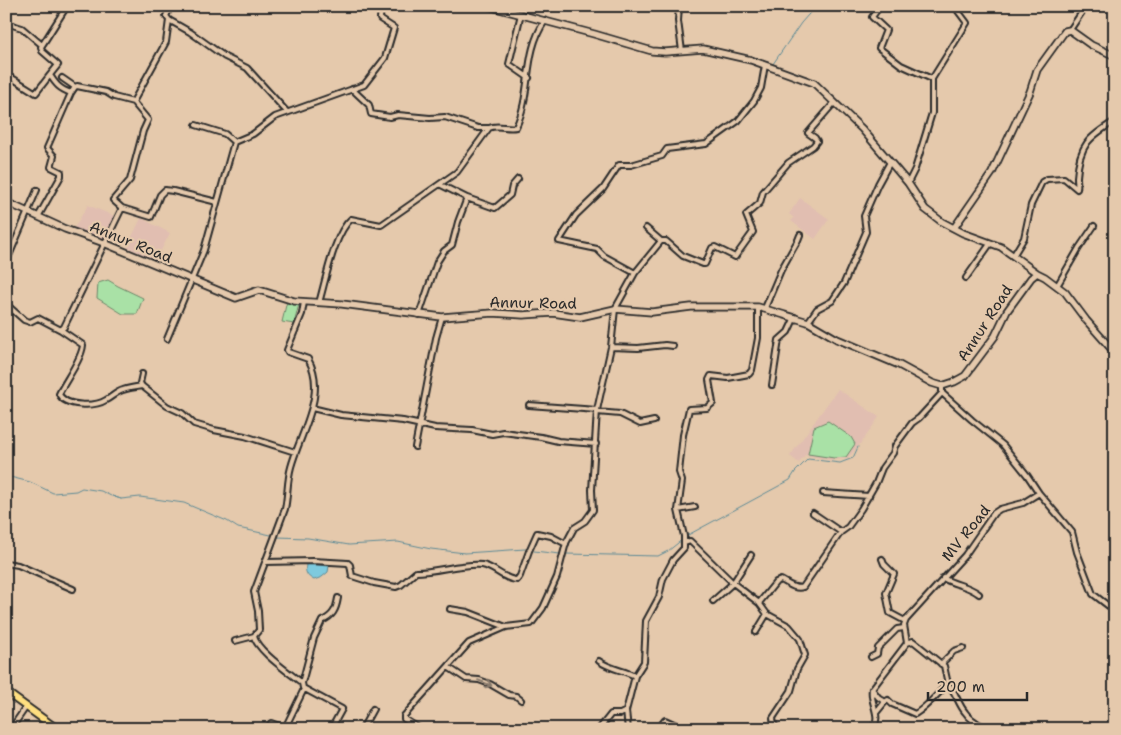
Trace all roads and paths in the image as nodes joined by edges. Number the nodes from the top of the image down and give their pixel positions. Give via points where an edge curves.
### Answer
1 (68, 6) edge
2 (171, 6) edge
3 (381, 6) edge
4 (488, 6) edge
5 (679, 6) edge
6 (880, 6) edge
7 (960, 6) edge
8 (1086, 6) edge
9 (503, 8) edge
10 (521, 14) junction
11 (169, 20) junction
12 (545, 21) junction
13 (6, 23) edge
14 (1070, 30) junction
15 (42, 45) junction
16 (682, 51) junction
17 (1115, 56) edge
18 (765, 65) junction
19 (50, 75) junction
20 (62, 78) dead end
21 (529, 78) junction
22 (932, 79) junction
23 (6, 85) edge
24 (75, 87) junction
25 (352, 89) junction
26 (71, 93) junction
27 (133, 102) junction
28 (834, 103) junction
29 (288, 112) junction
30 (1115, 121) edge
31 (196, 125) dead end
32 (489, 128) junction
33 (234, 142) junction
34 (890, 162) junction
35 (518, 178) dead end
36 (908, 183) junction
37 (441, 185) junction
38 (37, 190) dead end
39 (467, 198) junction
40 (6, 202) edge
41 (218, 202) junction
42 (122, 208) junction
43 (27, 212) junction
44 (38, 217) junction
45 (1094, 226) dead end
46 (646, 228) dead end
47 (954, 228) junction
48 (800, 234) dead end
49 (661, 242) junction
50 (104, 243) junction
51 (990, 244) junction
52 (1014, 256) junction
53 (6, 263) edge
54 (635, 273) junction
55 (1037, 274) junction
56 (966, 278) dead end
57 (191, 280) junction
58 (1057, 286) junction
59 (304, 302) junction
60 (319, 303) junction
61 (6, 304) edge
62 (758, 307) junction
63 (766, 308) junction
64 (615, 309) junction
65 (419, 315) junction
66 (442, 317) junction
67 (795, 317) junction
68 (808, 322) junction
69 (61, 330) junction
70 (167, 339) dead end
71 (673, 346) dead end
72 (611, 347) junction
73 (1115, 353) edge
74 (142, 374) dead end
75 (772, 385) dead end
76 (142, 386) junction
77 (942, 386) junction
78 (942, 393) junction
79 (529, 405) dead end
80 (312, 408) junction
81 (597, 411) junction
82 (654, 421) dead end
83 (421, 426) junction
84 (596, 444) junction
85 (415, 447) dead end
86 (295, 452) junction
87 (823, 493) dead end
88 (1039, 493) junction
89 (869, 496) junction
90 (695, 506) dead end
91 (678, 510) junction
92 (813, 512) dead end
93 (841, 532) junction
94 (684, 540) junction
95 (566, 544) junction
96 (752, 555) dead end
97 (882, 559) dead end
98 (266, 562) junction
99 (6, 563) edge
100 (944, 578) junction
101 (733, 583) junction
102 (73, 589) dead end
103 (979, 594) dead end
104 (338, 598) dead end
105 (713, 601) dead end
106 (759, 603) junction
107 (450, 609) dead end
108 (1115, 611) edge
109 (767, 614) junction
110 (905, 621) junction
111 (506, 627) junction
112 (904, 628) junction
113 (756, 632) dead end
114 (254, 636) junction
115 (235, 641) dead end
116 (907, 642) junction
117 (963, 648) dead end
118 (871, 657) dead end
119 (599, 661) dead end
120 (942, 664) junction
121 (448, 667) junction
122 (635, 676) junction
123 (302, 683) junction
124 (948, 684) junction
125 (304, 689) junction
126 (872, 689) junction
127 (6, 692) edge
128 (521, 700) dead end
129 (885, 702) junction
130 (26, 707) junction
131 (373, 710) dead end
132 (626, 711) junction
133 (876, 713) junction
134 (6, 728) edge
135 (57, 729) edge
136 (268, 729) edge
137 (331, 729) edge
138 (362, 729) edge
139 (420, 729) edge
140 (599, 729) edge
141 (628, 729) edge
142 (658, 729) edge
143 (685, 729) edge
144 (779, 729) edge
145 (872, 729) edge
146 (988, 729) edge

1 - 15 street
2 - 11 street via 166,16
3 - 25 street via 380,19 394,28 385,58 364,85
4 - 9 main road
5 - 16 street
6 - 22 street via 872,17 886,30 879,48 901,65
7 - 22 street via 958,11 967,23
8 - 14 street
9 - 10 main road
10 - 12 main road
10 - 21 street via 509,64
11 - 27 street via 166,42
11 - 29 street via 224,57 247,68
12 - 16 main road via 652,50
12 - 21 street via 537,32
13 - 15 street via 22,28
14 - 17 main road
14 - 47 main road via 1065,31 1037,70 992,173
15 - 19 street via 42,51 58,65
16 - 18 main road via 703,49
18 - 28 main road via 814,83
18 - 54 street via 761,88 738,121 706,144 667,149 662,156 619,166 559,241 597,249
19 - 23 street via 36,93 12,78
19 - 26 street via 59,88
20 - 24 street
21 - 32 street via 516,127
22 - 36 street via 932,113
24 - 26 street
24 - 27 street via 106,92
25 - 29 street
25 - 32 street via 366,100 371,114 445,117 478,128
26 - 44 street via 47,148 54,156 51,167 61,172 61,176
27 - 42 street via 148,120 130,180 114,200
28 - 34 main road
28 - 49 street via 808,133 817,141 788,163 763,192 760,203 746,215 753,232 735,257 715,247 702,264 682,256 666,241
29 - 33 street
30 - 52 street via 1091,137 1080,155 1077,189 1064,178 1042,182 1031,205 1024,238
31 - 33 street via 225,134
32 - 37 street via 464,165
33 - 41 street
34 - 36 main road
34 - 68 street via 864,216 866,232 844,283 832,301 817,309
35 - 39 street via 510,195 495,208
36 - 47 main road via 925,209
37 - 39 street
37 - 60 street via 381,225 352,218 335,245
38 - 43 street
39 - 65 street via 452,245 437,262
40 - 43 main road, Annur Road
41 - 42 street via 164,190 151,217
41 - 57 street
42 - 50 street
43 - 44 main road, Annur Road
43 - 53 street
44 - 50 main road, Annur Road
45 - 58 street
46 - 49 street
47 - 51 main road
48 - 63 street
49 - 54 street
50 - 57 main road, Annur Road
50 - 69 street
51 - 52 main road
51 - 56 street
52 - 55 main road
54 - 64 street
55 - 58 main road
55 - 77 main road, Annur Road via 1020,292 995,336 965,376
57 - 59 main road, Annur Road via 236,298 259,290 286,300
57 - 70 street
58 - 73 main road
59 - 60 main road, Annur Road
59 - 80 street via 287,350 310,363 316,386
60 - 65 main road, Annur Road
61 - 69 street via 24,320 30,322 38,318
62 - 63 main road, Annur Road
62 - 64 main road, Annur Road via 691,307 652,312
62 - 91 street via 758,338 750,374 728,378 711,376 713,403 707,408 689,410 679,472 682,481
63 - 67 main road, Annur Road
64 - 66 main road, Annur Road via 580,317 553,313 523,316 492,313
64 - 72 street
65 - 66 main road, Annur Road
66 - 83 street
67 - 68 main road, Annur Road
67 - 75 street via 788,332 779,340
68 - 77 main road, Annur Road via 837,339
69 - 76 street via 83,345 59,394 65,401 97,403 121,390
71 - 72 street
72 - 81 street
74 - 76 street
76 - 86 street via 194,424
77 - 78 street
78 - 88 street via 1003,445
78 - 89 street via 912,423 895,446
79 - 81 street
80 - 83 street
80 - 86 street
81 - 82 street via 620,414 640,424
81 - 84 street
83 - 84 street
83 - 85 street
84 - 95 street via 593,510 574,528
86 - 98 street via 284,509
87 - 89 street
88 - 100 street, MV Road via 994,513 965,555
88 - 108 street via 1072,532 1093,594
89 - 93 street
90 - 91 street
91 - 94 street
92 - 93 street
93 - 106 street via 803,587 781,580
94 - 101 street via 690,541
94 - 122 street via 684,548 673,560 646,621 644,662
95 - 98 street via 537,533 515,581 489,567 477,565 416,572 401,585 393,587 352,576 348,563
95 - 111 street via 557,577 534,621
96 - 101 street
97 - 110 street via 894,574 886,594 890,613
98 - 114 street via 254,592 258,611 258,630
99 - 102 street
100 - 103 street
100 - 110 street, MV Road
101 - 105 street
101 - 106 street
104 - 123 street via 337,607 330,617 322,621 314,638
106 - 109 street
107 - 111 street via 468,612
109 - 113 street
109 - 144 street via 789,626 800,639 805,655 791,691 773,718
110 - 112 street
111 - 121 street via 469,643
112 - 116 street
112 - 118 street via 897,629
114 - 115 street
114 - 123 street via 269,656
116 - 120 street via 913,641
116 - 126 street
117 - 120 street via 957,649
119 - 122 street
120 - 124 street
121 -> 128 street via 466,679 490,684
121 - 139 street via 404,717
122 - 132 street
123 - 125 street
124 - 129 street via 915,714 888,700
124 - 146 street via 969,718
125 - 136 street via 285,728 271,723
125 - 137 street via 342,709
126 - 129 street
126 - 133 street via 870,696
127 - 130 highway
129 - 133 street
130 - 134 street via 12,726
130 - 135 highway
131 - 138 street
132 - 140 street via 611,714
132 - 141 street
133 - 145 street via 876,725
142 - 143 street via 665,720

